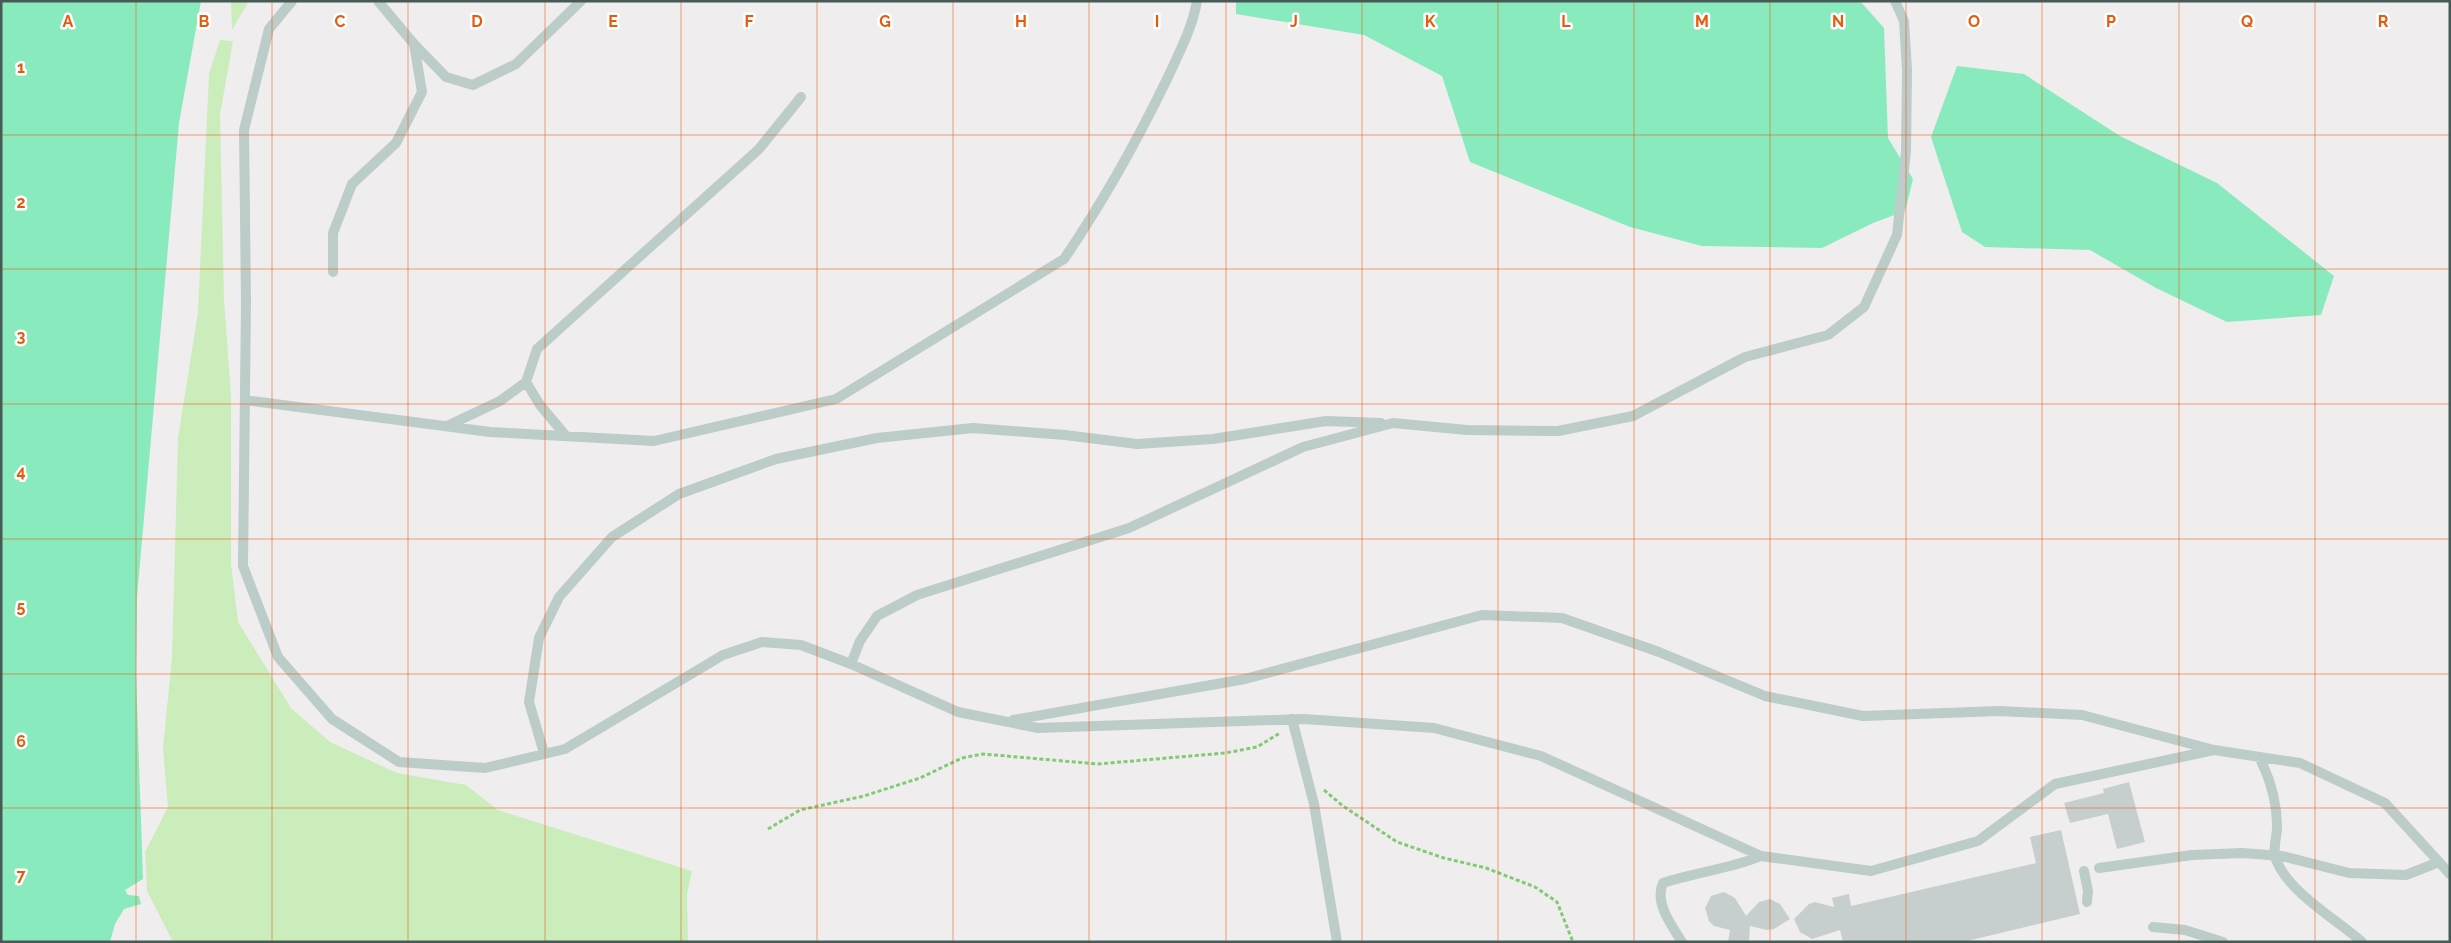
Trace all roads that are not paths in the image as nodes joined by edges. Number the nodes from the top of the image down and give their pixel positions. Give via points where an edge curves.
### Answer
1 (292, 1) edge
2 (378, 1) edge
3 (581, 1) edge
4 (1197, 1) edge
5 (1895, 1) edge
6 (414, 44) junction
7 (801, 97) dead end
8 (333, 272) dead end
9 (526, 382) junction
10 (245, 400) junction
11 (1393, 423) junction
12 (446, 427) junction
13 (566, 436) junction
14 (851, 664) junction
15 (1292, 719) junction
16 (1005, 722) junction
17 (2214, 750) junction
18 (544, 753) junction
19 (2259, 757) junction
20 (1761, 856) junction
21 (2275, 856) junction
22 (2439, 862) junction
23 (2099, 868) dead end
24 (2084, 871) dead end
25 (2450, 874) edge
26 (2087, 902) dead end
27 (2153, 927) dead end
28 (2199, 938) edge
29 (1337, 942) edge
30 (1682, 942) edge
31 (2223, 942) edge
32 (2362, 942) edge

1 - 10 lane via 269,29 244,130
2 - 6 lane
3 - 6 lane via 516,64 473,85 446,77
4 - 13 lane via 1194,23 1147,119 1086,228 1064,259 836,398 654,441
5 - 11 lane via 1904,20 1906,151 1897,235 1864,307 1828,335 1745,357 1633,416 1558,431 1467,430
6 - 8 lane via 422,92 396,143 352,184 334,233
7 - 9 lane via 758,148 537,349
9 - 12 lane via 500,401
9 - 13 lane
10 - 12 lane
10 - 18 lane via 243,566 278,657 332,719 399,762 485,768
11 - 14 lane via 1302,448 1129,528 917,595 877,616 860,641
11 - 18 lane via 1326,421 1213,439 1137,444 1065,434 973,428 877,438 776,459 679,494 612,537 559,597 539,638 529,702
12 - 13 lane
14 - 16 lane via 958,712
14 - 18 lane via 801,646 762,642 722,655 565,749
15 - 16 lane via 1038,728
15 - 20 lane via 1434,728 1541,756
15 - 29 lane via 1314,804
16 - 17 lane via 1245,679 1482,615 1562,618 1659,652 1765,696 1863,716 1999,711 2082,715
17 - 19 lane
17 - 20 lane via 2055,784 1978,841 1871,871
19 - 21 lane via 2270,779 2275,801
19 - 22 lane via 2300,763 2385,803
20 - 30 lane via 1663,883 1661,902
21 - 22 lane via 2348,873 2406,875
21 - 23 lane via 2242,853 2192,855
21 - 32 lane via 2283,874
22 - 25 lane
24 - 26 lane
27 - 28 lane via 2185,930
28 - 31 lane

